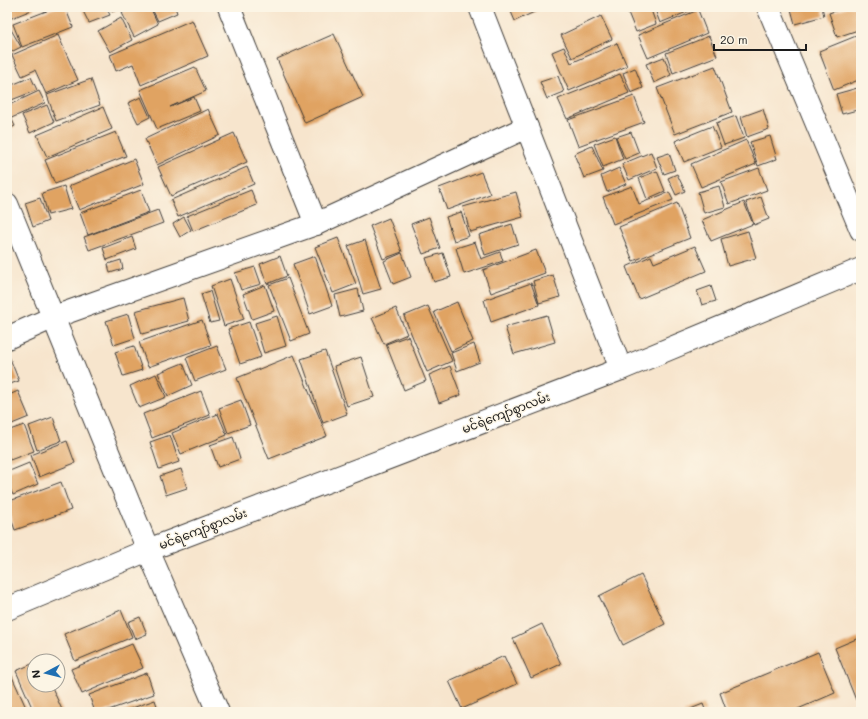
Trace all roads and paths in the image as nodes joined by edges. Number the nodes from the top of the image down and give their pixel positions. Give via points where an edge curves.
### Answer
1 (229, 7) edge
2 (480, 7) edge
3 (768, 7) edge
4 (527, 128) junction
5 (7, 204) edge
6 (316, 224) junction
7 (861, 230) edge
8 (861, 269) edge
9 (54, 317) junction
10 (7, 338) edge
11 (621, 369) junction
12 (148, 550) junction
13 (7, 609) edge
14 (218, 712) edge

1 - 6 street
2 - 4 street
3 - 7 street
4 - 6 street
4 - 11 street
5 - 9 street, မင်ရဲကျော်စွာလမ်း
6 - 9 street
8 - 11 street, မင်ရဲကျော်စွာလမ်း
9 - 10 street
9 - 12 street, မင်ရဲကျော်စွာလမ်း
11 - 12 street, မင်ရဲကျော်စွာလမ်း
12 - 13 street, မင်ရဲကျော်စွာလမ်း
12 - 14 street, မင်ရဲကျော်စွာလမ်း

